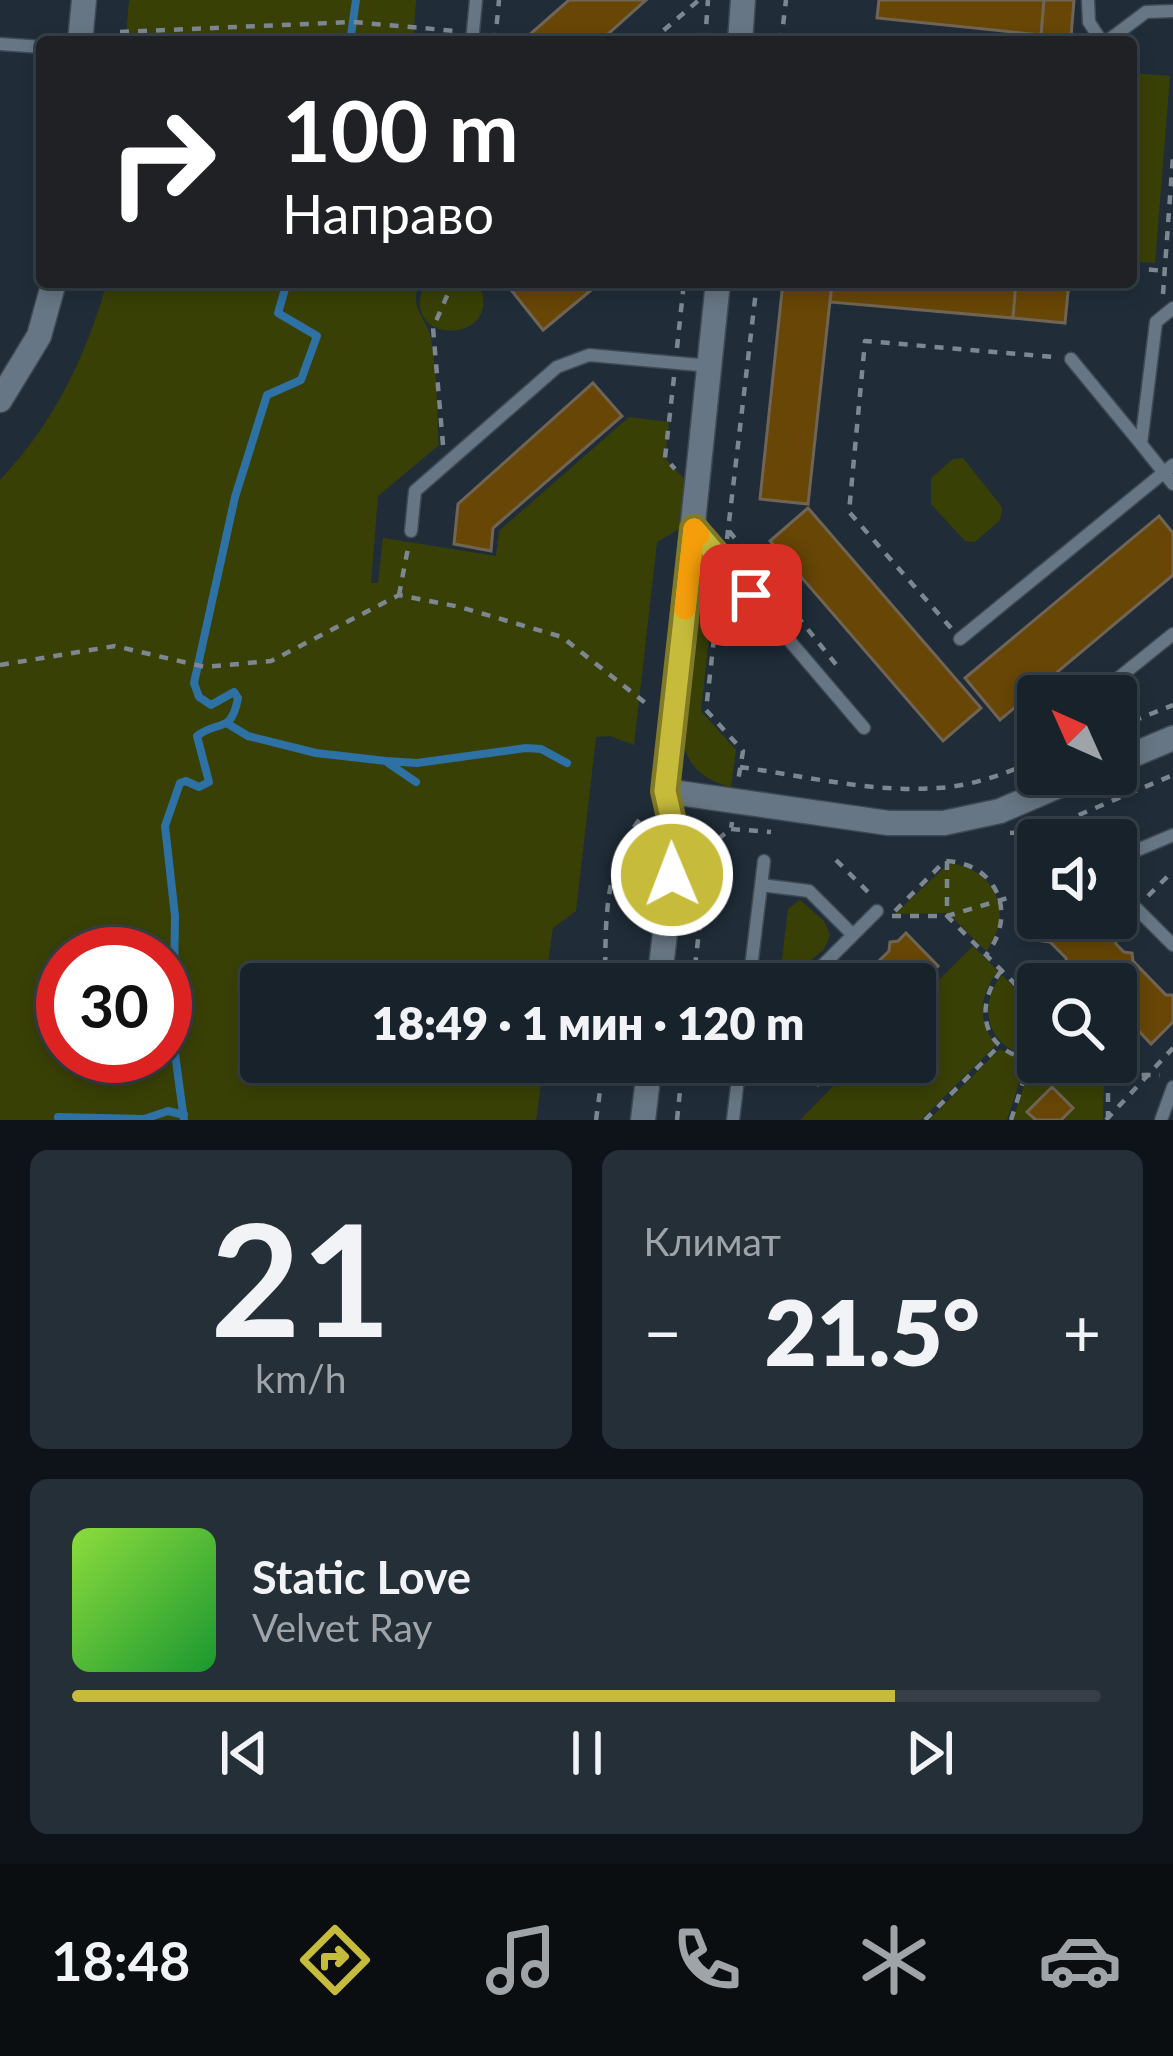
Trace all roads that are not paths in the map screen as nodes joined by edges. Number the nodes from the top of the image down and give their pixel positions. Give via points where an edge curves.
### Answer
1 (84, 0) edge
2 (476, 0) edge
3 (743, 0) edge
4 (1088, 0) edge
5 (1173, 10) edge
6 (81, 36) edge
7 (472, 36) edge
8 (740, 36) edge
9 (1100, 36) edge
10 (1112, 36) edge
11 (0, 44) edge
12 (36, 47) edge
13 (52, 288) edge
14 (718, 288) edge
15 (1167, 313) edge
16 (1072, 359) road end
17 (711, 366) junction
18 (0, 400) edge
19 (1142, 444) junction
20 (1168, 468) edge
21 (1173, 484) edge
22 (694, 529) junction
23 (411, 530) road end
24 (1173, 634) edge
25 (960, 639) road end
26 (1122, 675) edge
27 (864, 728) dead end
28 (1173, 738) edge
29 (1137, 753) edge
30 (665, 791) junction
31 (1035, 795) edge
32 (1173, 835) edge
33 (1137, 850) edge
34 (764, 861) dead end
35 (761, 886) junction
36 (1137, 909) edge
37 (877, 911) dead end
38 (853, 935) junction
39 (1173, 945) edge
40 (661, 963) edge
41 (752, 963) edge
42 (825, 963) edge
43 (647, 1083) edge
44 (737, 1083) edge
45 (1173, 1087) edge
46 (643, 1120) edge
47 (733, 1120) edge
48 (1161, 1120) edge

1 - 6 street
2 - 7 lane
3 - 8 street
4 - 9 lane
5 - 10 lane via 1146,12
11 - 12 lane
13 - 18 street via 39,337
14 - 17 street
15 - 19 lane via 1156,322
16 - 19 lane
17 - 22 street
17 - 23 lane via 589,355 557,367 415,491
19 - 20 lane
20 - 21 lane
20 - 25 lane
22 - 27 lane
22 - 30 street
24 - 26 lane
28 - 29 street
30 - 31 street via 888,823 944,823
30 - 40 street via 676,839
32 - 33 lane
34 - 35 lane
35 - 38 lane via 809,891
35 - 41 lane
36 - 39 lane
37 - 38 lane
38 - 42 lane
43 - 46 street
44 - 47 lane
45 - 48 lane

